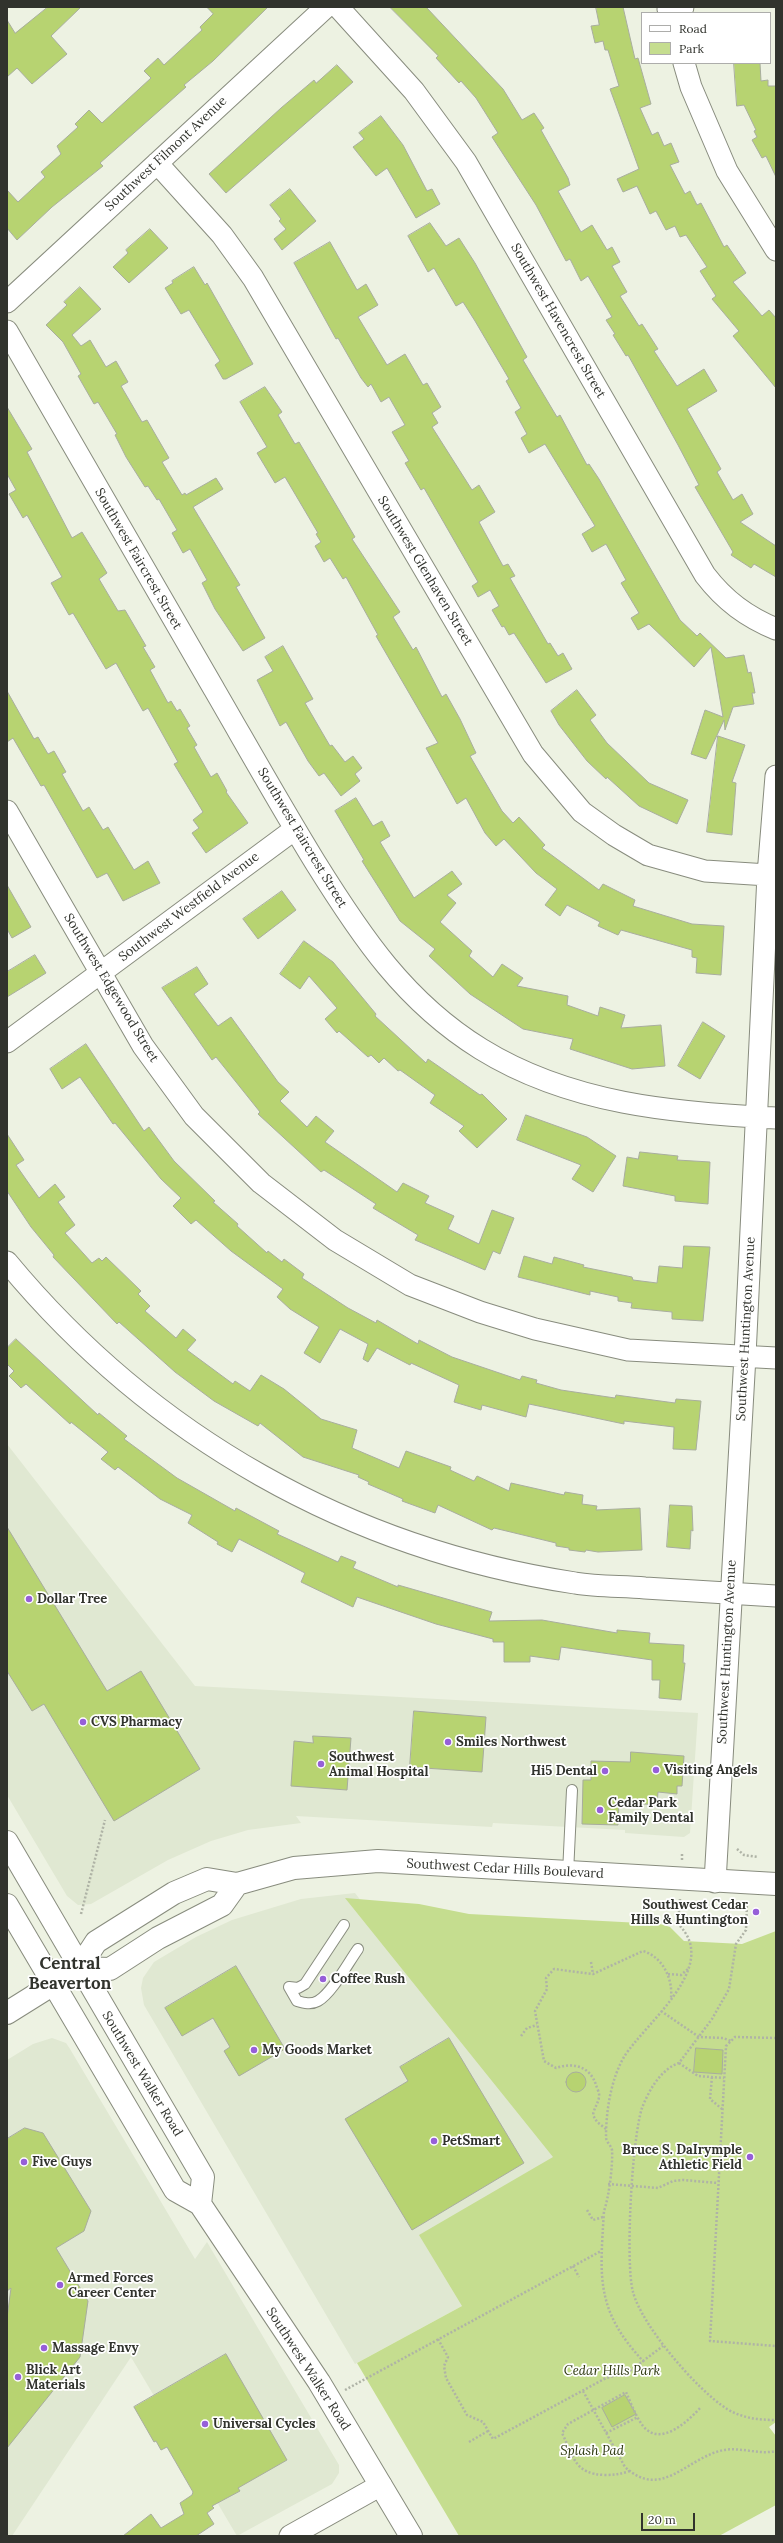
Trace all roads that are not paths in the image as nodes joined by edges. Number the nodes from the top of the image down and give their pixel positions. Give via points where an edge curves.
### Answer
1 (326, 7) edge
2 (338, 7) edge
3 (684, 64) edge
4 (157, 163) junction
5 (776, 250) edge
6 (7, 302) edge
7 (7, 331) edge
8 (776, 629) edge
9 (776, 776) edge
10 (7, 811) edge
11 (295, 829) junction
12 (768, 875) junction
13 (101, 972) junction
14 (7, 1042) edge
15 (766, 1118) edge
16 (7, 1262) edge
17 (744, 1356) junction
18 (776, 1358) edge
19 (730, 1593) junction
20 (776, 1596) edge
21 (572, 1790) dead end
22 (7, 1842) edge
23 (568, 1873) junction
24 (715, 1882) junction
25 (237, 1884) junction
26 (776, 1884) edge
27 (7, 1904) edge
28 (344, 1925) dead end
29 (358, 1949) dead end
30 (79, 1968) junction
31 (53, 1985) junction
32 (7, 2013) edge
33 (200, 2204) junction
34 (381, 2486) junction
35 (290, 2536) edge
36 (411, 2536) edge

1 - 4 street, Southwest Filmont Avenue
2 - 8 street, Southwest Havencrest Street via 414,90 466,162 705,576 728,602 756,621
3 - 5 street via 691,87 727,171
4 - 6 street, Southwest Filmont Avenue
4 - 12 street, Southwest Glenhaven Street via 222,235 253,278 533,754 582,812 648,855 705,871
7 - 11 street, Southwest Faircrest Street
9 - 12 street, Southwest Huntington Avenue
10 - 13 street, Southwest Edgewood Street
11 - 13 street, Southwest Westfield Avenue
11 - 15 street, Southwest Faircrest Street via 357,928 385,966 411,994 481,1049 537,1078 585,1095 633,1106
12 - 15 street, Southwest Huntington Avenue
13 - 14 street, Southwest Westfield Avenue
13 - 17 street, Southwest Edgewood Street via 143,1046 194,1116 261,1183 335,1240 410,1284 480,1312 535,1329 628,1350
15 - 17 street, Southwest Huntington Avenue
16 - 19 street via 79,1342 129,1386 230,1458 287,1490 351,1521 451,1557 577,1584
17 - 18 street, Southwest Edgewood Street
17 - 19 street, Southwest Huntington Avenue
19 - 20 street
19 - 24 street, Southwest Huntington Avenue
21 - 23 lane
22 - 30 main road, Southwest Walker Road
23 - 24 main road, Southwest Cedar Hills Boulevard
23 - 25 main road, Southwest Cedar Hills Boulevard via 378,1861 294,1868
24 - 26 main road, Southwest Cedar Hills Boulevard
25 - 30 main road via 222,1905 158,1938 110,1969
25 - 30 main road, Southwest Cedar Hills Boulevard via 207,1879 174,1894 96,1942
27 - 31 main road, Southwest Walker Road
28 - 29 lane via 306,1984 298,1988 289,1987 297,2001 317,2002 326,1994
30 - 31 main road, Southwest Cedar Hills Boulevard
30 - 33 main road, Southwest Walker Road via 203,2177
31 - 32 main road, Southwest Cedar Hills Boulevard
31 - 33 main road, Southwest Walker Road via 175,2190
33 - 34 main road, Southwest Walker Road via 329,2399
34 - 35 street
34 - 36 main road, Southwest Walker Road

